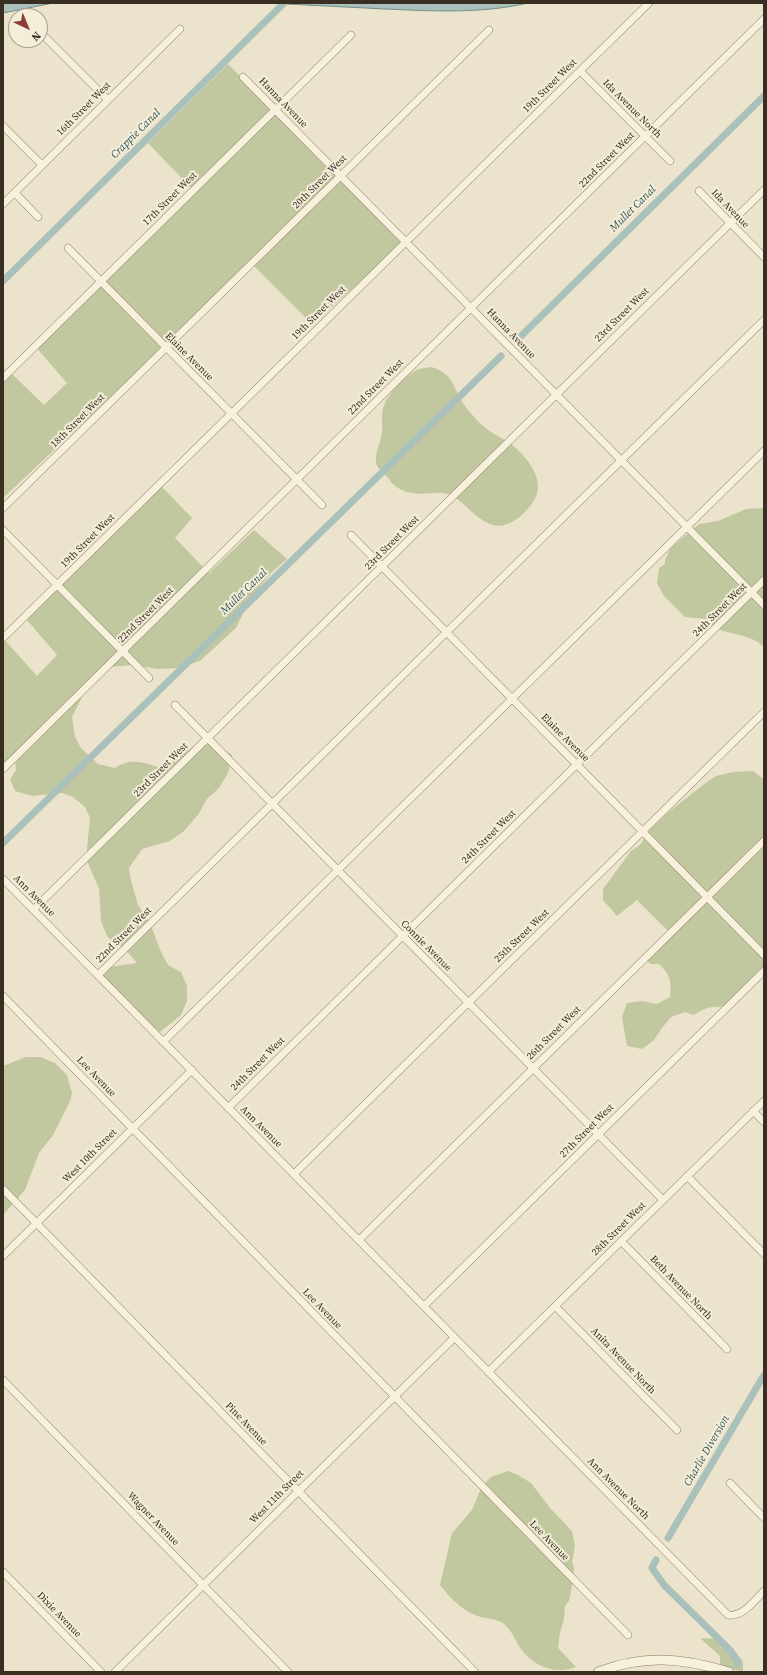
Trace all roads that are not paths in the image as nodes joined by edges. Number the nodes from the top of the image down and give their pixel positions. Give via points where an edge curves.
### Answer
1 (649, 3) edge
2 (764, 20) edge
3 (180, 29) dead end
4 (489, 30) dead end
5 (351, 35) dead end
6 (48, 40) edge
7 (580, 71) junction
8 (243, 77) dead end
9 (108, 100) junction
10 (275, 110) junction
11 (3, 126) edge
12 (645, 137) junction
13 (670, 162) dead end
14 (42, 165) junction
15 (341, 176) junction
16 (764, 190) edge
17 (699, 191) dead end
18 (15, 193) junction
19 (3, 204) edge
20 (38, 218) dead end
21 (730, 223) junction
22 (406, 242) junction
23 (68, 248) dead end
24 (764, 257) edge
25 (101, 282) junction
26 (471, 308) junction
27 (764, 320) edge
28 (166, 347) junction
29 (3, 378) edge
30 (556, 395) junction
31 (231, 413) junction
32 (764, 450) edge
33 (621, 461) junction
34 (297, 480) junction
35 (322, 505) dead end
36 (3, 508) edge
37 (686, 527) junction
38 (3, 530) edge
39 (351, 535) dead end
40 (382, 566) junction
41 (764, 580) edge
42 (57, 585) junction
43 (751, 593) junction
44 (764, 605) edge
45 (447, 632) junction
46 (3, 638) edge
47 (122, 651) junction
48 (149, 678) dead end
49 (512, 699) junction
50 (175, 705) dead end
51 (764, 712) edge
52 (208, 738) junction
53 (577, 764) junction
54 (3, 769) edge
55 (272, 804) junction
56 (643, 831) junction
57 (764, 841) edge
58 (338, 870) junction
59 (3, 879) edge
60 (707, 897) junction
61 (33, 910) junction
62 (402, 936) junction
63 (764, 955) edge
64 (764, 971) edge
65 (98, 975) junction
66 (3, 996) edge
67 (468, 1003) junction
68 (163, 1042) junction
69 (533, 1068) junction
70 (192, 1070) junction
71 (764, 1101) edge
72 (228, 1108) junction
73 (753, 1111) junction
74 (764, 1122) edge
75 (132, 1129) junction
76 (598, 1134) junction
77 (294, 1174) junction
78 (687, 1176) junction
79 (3, 1189) edge
80 (663, 1200) junction
81 (36, 1223) junction
82 (359, 1240) junction
83 (621, 1241) junction
84 (764, 1254) edge
85 (3, 1256) edge
86 (424, 1306) junction
87 (555, 1306) junction
88 (454, 1338) junction
89 (727, 1349) dead end
90 (488, 1372) junction
91 (3, 1380) edge
92 (395, 1396) junction
93 (677, 1430) dead end
94 (730, 1483) dead end
95 (298, 1491) junction
96 (764, 1518) edge
97 (3, 1572) edge
98 (203, 1585) junction
99 (764, 1592) edge
100 (628, 1635) dead end
101 (101, 1672) edge
102 (115, 1672) edge
103 (288, 1672) edge
104 (475, 1672) edge
105 (598, 1672) edge
106 (729, 1672) edge

1 - 7 street, 19th Street West
2 - 12 street, 22nd Street West
3 - 9 street, 16th Street West
4 - 15 street, 20th Street West
5 - 10 street, 17th Street West
6 - 9 street
7 - 12 street, Ida Avenue North
7 - 22 street, 19th Street West
8 - 10 street, Hanna Avenue
9 - 14 street, 16th Street West
10 - 15 street, Hanna Avenue
10 - 25 street, 17th Street West
11 - 14 street
12 - 13 street, Ida Avenue North
12 - 26 street, 22nd Street West
14 - 18 street, 16th Street West
15 - 22 street, Hanna Avenue
15 - 28 street, 20th Street West
16 - 21 street, 23rd Street West
17 - 21 street, Ida Avenue
18 - 19 street, 16th Street West
18 - 20 street
21 - 24 street, Ida Avenue
21 - 30 street, 23rd Street West
22 - 26 street, Hanna Avenue
22 - 31 street, 19th Street West
23 - 25 street, Elaine Avenue
25 - 28 street, Elaine Avenue
25 - 29 street, 17th Street West
26 - 30 street, Hanna Avenue
26 - 34 street, 22nd Street West
27 - 33 street, 22nd Street West
28 - 31 street, Elaine Avenue
28 - 36 street, 18th Street West
30 - 33 street, Hanna Avenue
30 - 40 street, 23rd Street West
31 - 34 street, Elaine Avenue
31 - 42 street, 19th Street West
32 - 37 street
33 - 37 street, Hanna Avenue
33 - 45 street, 22nd Street West
34 - 35 street, Elaine Avenue
34 - 47 street, 22nd Street West
37 - 43 street, Hanna Avenue
37 - 49 street
38 - 42 street
39 - 40 street, Elaine Avenue
40 - 45 street, Elaine Avenue
40 - 52 street, 23rd Street West
41 - 43 street, 24th Street West
42 - 46 street, 19th Street West
42 - 47 street
43 - 44 street, Hanna Avenue
43 - 53 street, 24th Street West
45 - 49 street, Elaine Avenue
45 - 55 street, 22nd Street West
47 - 48 street
47 - 54 street, 22nd Street West
49 - 53 street, Elaine Avenue
49 - 58 street
50 - 52 street, Connie Avenue
51 - 56 street, 25th Street West
52 - 55 street, Connie Avenue
52 - 61 street, 23rd Street West
53 - 56 street, Elaine Avenue
53 - 62 street, 24th Street West
55 - 58 street, Connie Avenue
55 - 65 street, 22nd Street West
56 - 60 street, Elaine Avenue
56 - 67 street, 25th Street West
57 - 60 street, 26th Street West
58 - 62 street, Connie Avenue
58 - 68 street
59 - 61 street, Ann Avenue
60 - 63 street, Elaine Avenue
60 - 69 street, 26th Street West
61 - 65 street, Ann Avenue
62 - 67 street, Connie Avenue
62 - 72 street, 24th Street West
64 - 76 street, 27th Street West
65 - 68 street, Ann Avenue
66 - 75 street, Lee Avenue
67 - 69 street, Connie Avenue
67 - 77 street, 25th Street West
68 - 70 street, Ann Avenue
69 - 76 street, Connie Avenue
69 - 82 street, 26th Street West
70 - 72 street, Ann Avenue
70 - 75 street, West 10th Street
71 - 73 street, 28th Street West
72 - 77 street, Ann Avenue
73 - 74 street
73 - 78 street, 28th Street West
75 - 81 street, West 10th Street
75 - 92 street, Lee Avenue
76 - 80 street, Connie Avenue
76 - 86 street, 27th Street West
77 - 82 street, Ann Avenue
78 - 80 street, 28th Street West
78 - 84 street
79 - 81 street, Pine Avenue
80 - 83 street, 28th Street West
81 - 85 street, West 10th Street
81 - 95 street, Pine Avenue
82 - 86 street, Ann Avenue
83 - 87 street, 28th Street West
83 - 89 street, Beth Avenue North
86 - 88 street, Ann Avenue
87 - 90 street, 28th Street West
87 - 93 street, Anita Avenue North
88 - 90 street, Ann Avenue
88 - 92 street, West 11th Street
90 - 99 street, Ann Avenue North via 728,1615 735,1616 744,1611
91 - 98 street, Wagner Avenue
92 - 95 street, West 11th Street
92 - 100 street, Lee Avenue
94 - 96 street
95 - 98 street, West 11th Street
95 - 104 street, Pine Avenue
97 - 101 street, Dixie Avenue
98 - 102 street, West 11th Street
98 - 103 street, Wagner Avenue
105 - 106 street via 628,1662 658,1659 689,1662

